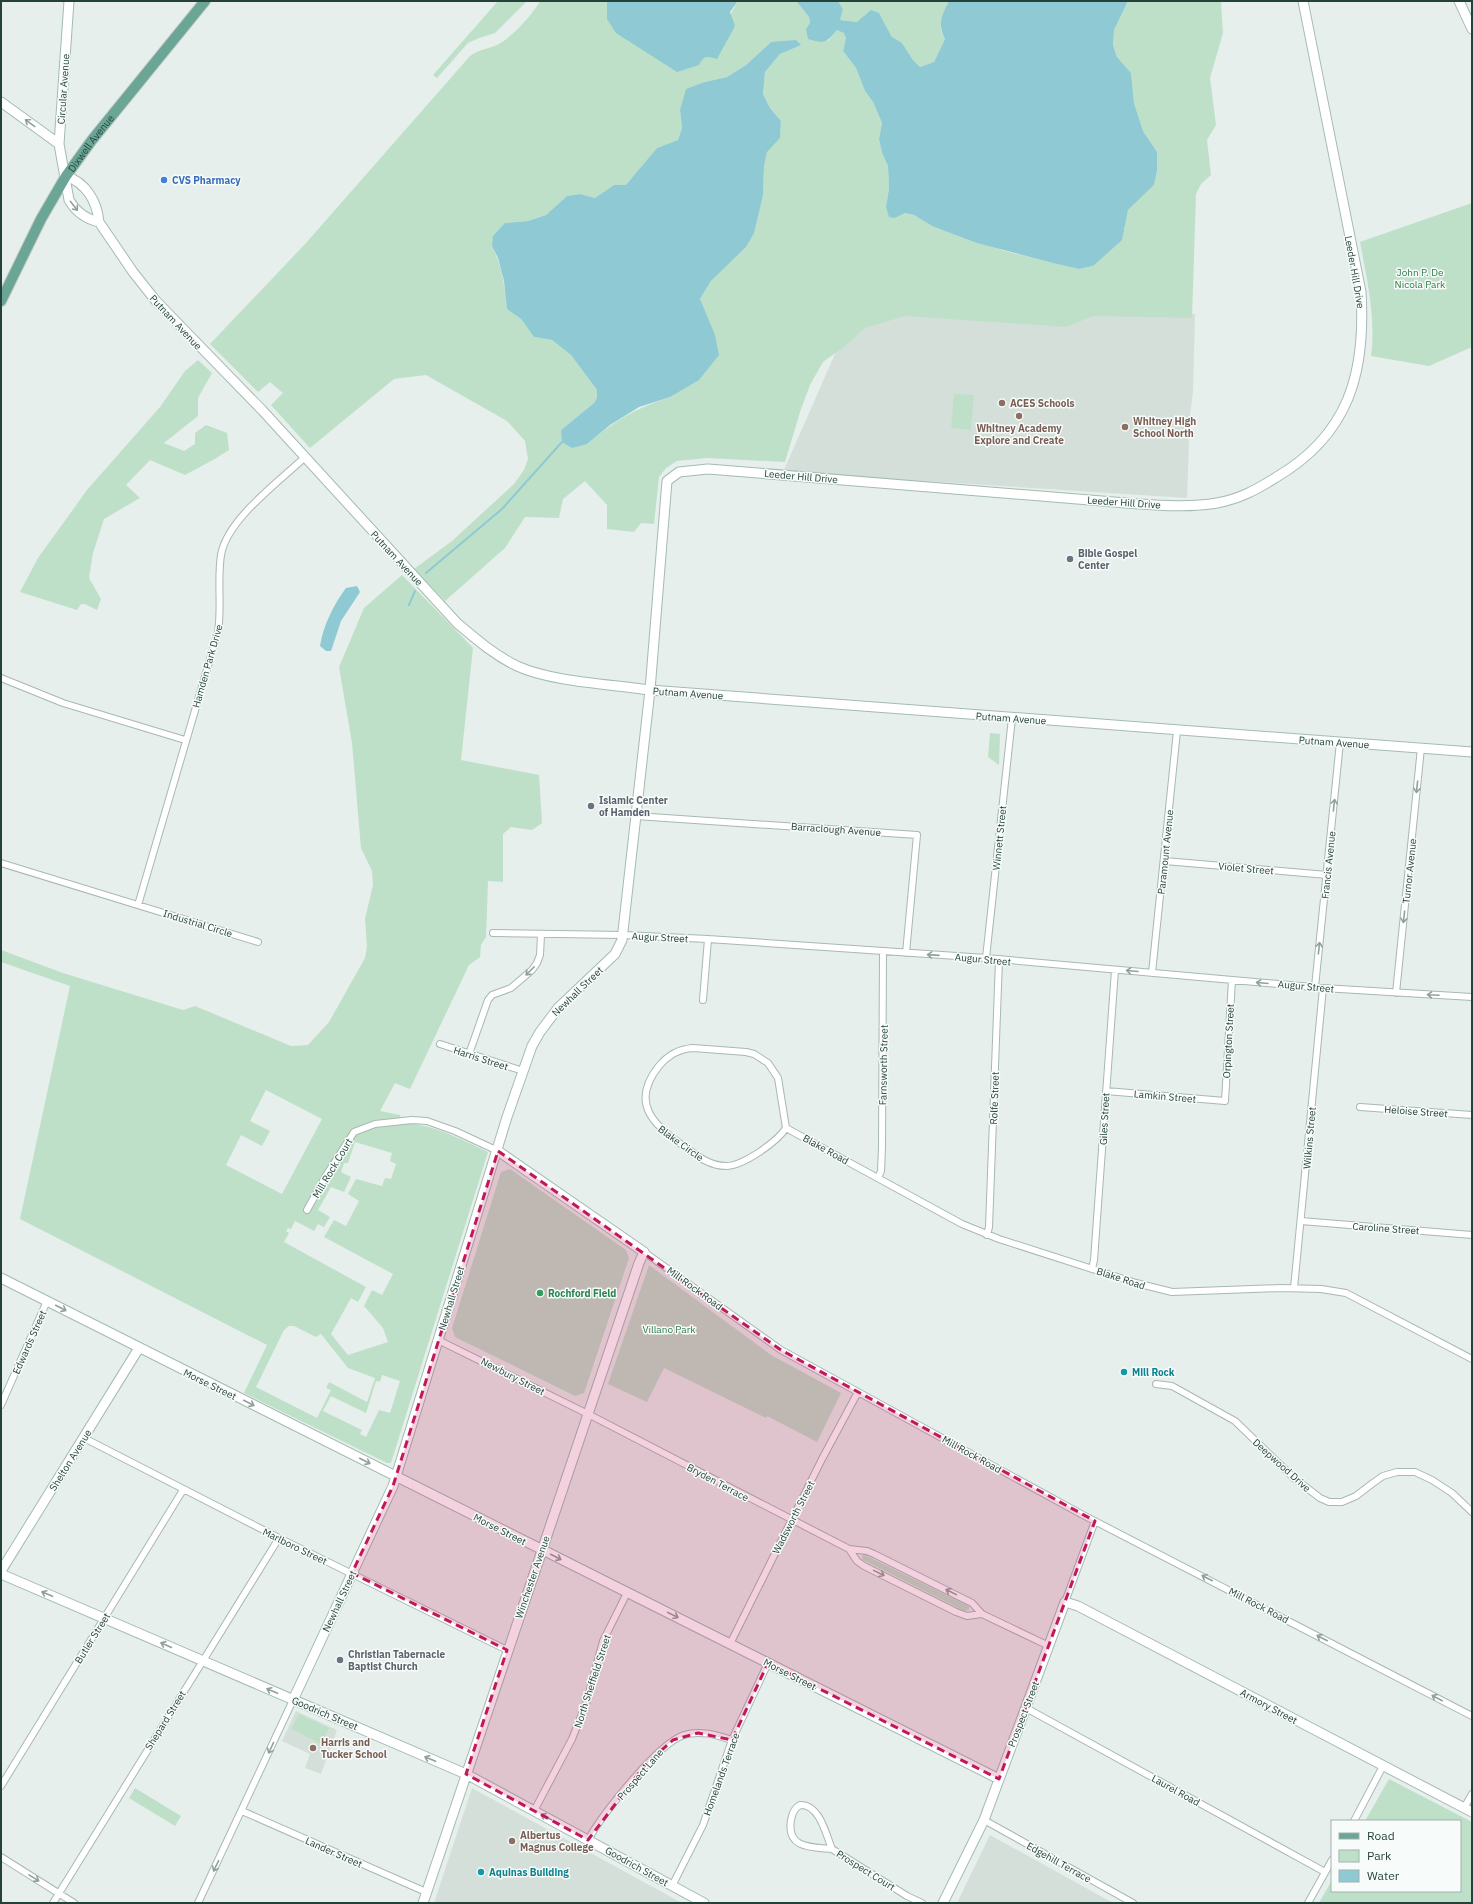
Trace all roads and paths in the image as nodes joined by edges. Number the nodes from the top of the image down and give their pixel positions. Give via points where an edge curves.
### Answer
1 (69, 1) edge
2 (205, 1) edge
3 (1303, 1) edge
4 (1459, 1) edge
5 (1472, 29) edge
6 (1, 102) edge
7 (59, 144) junction
8 (66, 176) junction
9 (100, 222) junction
10 (1, 301) edge
11 (305, 457) junction
12 (1, 678) edge
13 (650, 690) junction
14 (1012, 718) junction
15 (1177, 731) junction
16 (186, 740) junction
17 (1340, 742) junction
18 (1421, 748) junction
19 (1472, 752) edge
20 (636, 816) junction
21 (1165, 861) junction
22 (1, 864) edge
23 (1327, 875) junction
24 (138, 905) junction
25 (493, 933) dead end
26 (541, 935) junction
27 (623, 935) junction
28 (708, 939) junction
29 (258, 942) dead end
30 (882, 952) junction
31 (906, 953) junction
32 (986, 958) junction
33 (999, 960) junction
34 (1115, 970) junction
35 (1152, 973) junction
36 (1232, 980) junction
37 (1315, 987) junction
38 (1323, 988) junction
39 (1396, 993) junction
40 (1472, 997) edge
41 (704, 1000) dead end
42 (440, 1044) dead end
43 (469, 1054) junction
44 (523, 1071) junction
45 (1106, 1091) junction
46 (1225, 1101) joint
47 (1360, 1107) dead end
48 (1472, 1115) edge
49 (786, 1128) junction
50 (498, 1151) junction
51 (878, 1178) junction
52 (307, 1210) dead end
53 (1301, 1221) junction
54 (987, 1235) junction
55 (1472, 1235) edge
56 (644, 1252) junction
57 (1092, 1269) junction
58 (1, 1278) edge
59 (1294, 1288) junction
60 (47, 1301) junction
61 (438, 1340) junction
62 (139, 1348) junction
63 (1472, 1359) edge
64 (1156, 1384) dead end
65 (858, 1392) junction
66 (1, 1405) edge
67 (588, 1414) junction
68 (84, 1438) junction
69 (396, 1476) junction
70 (183, 1490) junction
71 (1472, 1512) edge
72 (792, 1520) junction
73 (1095, 1521) junction
74 (279, 1538) junction
75 (849, 1549) junction
76 (541, 1550) junction
77 (1, 1573) edge
78 (352, 1574) junction
79 (627, 1593) junction
80 (1065, 1602) junction
81 (982, 1614) junction
82 (105, 1618) junction
83 (730, 1644) junction
84 (1049, 1646) junction
85 (507, 1650) junction
86 (202, 1661) junction
87 (768, 1663) junction
88 (293, 1700) junction
89 (1026, 1708) junction
90 (1472, 1716) edge
91 (732, 1740) junction
92 (1383, 1766) junction
93 (466, 1774) junction
94 (999, 1779) junction
95 (1, 1786) edge
96 (1472, 1794) edge
97 (534, 1810) junction
98 (1468, 1810) edge
99 (242, 1811) junction
100 (984, 1820) junction
101 (1355, 1820) edge
102 (588, 1840) junction
103 (832, 1849) junction
104 (1, 1857) edge
105 (1331, 1862) edge
106 (1325, 1872) junction
107 (672, 1886) junction
108 (426, 1892) junction
109 (59, 1893) junction
110 (53, 1903) edge
111 (74, 1903) edge
112 (198, 1903) edge
113 (423, 1903) edge
114 (704, 1903) edge
115 (922, 1903) edge
116 (943, 1903) edge
117 (1134, 1903) edge
118 (1308, 1903) edge

1 - 7 main road, Circular Avenue
2 - 8 main road, Dixwell Avenue via 92,140
3 - 13 main road, Leeder Hill Drive via 1361,292 1363,326 1358,369 1349,396 1332,427 1310,454 1292,469 1250,494 1218,503 1193,506 1126,503 708,469 679,472 667,481 665,489
4 - 5 main road
7 -> 6 main road
7 - 8 main road, Circular Avenue
8 - 9 main road, Putnam Avenue via 86,188
8 -> 9 main road via 67,192 73,207 84,216
8 - 10 main road, Dixwell Avenue via 41,219
9 - 11 main road, Putnam Avenue via 156,301
11 - 13 main road, Putnam Avenue via 457,623 482,645 517,666 536,673
11 - 16 street, Hamden Park Drive via 237,521 225,541 221,556 218,632
12 - 16 street via 63,703
13 - 14 main road, Putnam Avenue
13 - 20 main road, Newhall Street
14 - 15 main road, Putnam Avenue
14 - 32 street, Winnett Street
15 - 17 main road, Putnam Avenue
15 - 21 street, Paramount Avenue
16 - 24 street, Hamden Park Drive
17 - 18 main road, Putnam Avenue
23 -> 17 street, Francis Avenue
18 - 19 main road, Putnam Avenue
18 -> 39 street, Turnor Avenue
20 - 27 main road, Newhall Street
20 - 31 street, Barraclough Avenue via 917,835
21 - 23 street, Violet Street
21 - 35 street, Paramount Avenue
22 - 24 street
37 -> 23 street, Francis Avenue
24 - 29 street, Industrial Circle
25 - 26 street, Augur Street
26 - 27 street, Augur Street
26 -> 43 street via 537,963 511,988 492,995 488,1000
27 - 28 street, Augur Street
27 - 44 main road, Newhall Street via 615,954 548,1020 536,1039
28 - 30 street, Augur Street
28 - 41 street
30 - 31 street, Augur Street
30 - 51 street, Farnsworth Street via 882,1148 881,1171
32 -> 31 street, Augur Street
32 - 33 street, Augur Street
33 - 34 street, Augur Street
33 - 54 street, Rolfe Street
35 -> 34 street, Augur Street
34 - 45 street, Giles Street
35 - 36 street, Augur Street
37 -> 36 street, Augur Street
36 - 46 street, Orpington Street
37 - 38 street, Augur Street
38 - 39 street, Augur Street
38 - 53 street, Wilkins Street
40 -> 39 street, Augur Street
42 - 43 street, Harris Street
43 - 44 street, Harris Street
44 - 50 main road, Newhall Street
45 - 46 street, Lamkin Street
45 - 57 street, Giles Street
47 - 48 street, Heloise Street
49 - 49 street, Blake Circle via 743,1163 735,1166 715,1165 694,1154 657,1127 649,1115 647,1090 656,1070 667,1057 680,1050 700,1048 746,1052 762,1058 774,1071 780,1086
49 - 51 street, Blake Road
50 - 52 street, Mill Rock Court via 427,1121 375,1124 354,1132
50 - 56 main road, Mill Rock Road
50 - 61 main road, Newhall Street
51 - 54 street, Blake Road
53 - 55 street, Caroline Street
53 - 59 street, Wilkins Street
54 - 57 street, Blake Road
56 - 65 street, Mill Rock Road via 781,1350
56 - 67 main road, Winchester Avenue
57 - 59 street, Blake Road via 1172,1292
58 - 60 main road, Morse Street
59 - 63 street, Blake Road via 1327,1289 1346,1293
60 -> 62 main road, Morse Street
60 - 66 street, Edwards Street
61 - 67 street, Newbury Street
61 - 69 main road, Newhall Street
62 - 68 main road, Shelton Avenue
62 -> 69 main road, Morse Street
64 - 71 street, Deepwood Drive via 1172,1386 1235,1421 1294,1478 1329,1502 1342,1502 1356,1496 1383,1476 1397,1472 1415,1472 1452,1493
65 - 72 street, Wadsworth Street
65 - 73 street, Mill Rock Road
67 - 72 street, Bryden Terrace
67 - 76 main road, Winchester Avenue
68 - 70 street, Marlboro Street
68 - 77 main road, Shelton Avenue
69 - 76 main road, Morse Street
69 - 78 main road, Newhall Street
70 - 74 street, Marlboro Street
70 - 82 street, Butler Street
72 - 75 street, Bryden Terrace
72 - 83 street, Wadsworth Street
73 - 80 street, Prospect Street
90 -> 73 street, Mill Rock Road
74 - 78 street, Marlboro Street
74 - 86 street, Shepard Street
81 -> 75 street, Bryden Terrace via 972,1603 888,1560 867,1551
75 -> 81 street, Bryden Terrace via 864,1566 956,1612 967,1616
76 -> 79 main road, Morse Street
76 - 85 main road, Winchester Avenue
82 -> 77 main road, Goodrich Street
78 - 85 street, Marlboro Street
78 - 88 main road, Newhall Street
79 -> 83 main road, Morse Street
79 - 97 street, North Sheffield Street via 603,1641 586,1704 572,1739
80 - 84 main road, Prospect Street
80 - 92 main road, Armory Street via 1091,1613
81 - 84 street, Bryden Terrace
86 -> 82 main road, Goodrich Street
82 - 95 street, Butler Street
83 - 87 main road, Morse Street
84 - 89 main road, Prospect Street
85 - 93 main road, Winchester Avenue
88 -> 86 main road, Goodrich Street
86 - 109 street, Shepard Street
87 - 91 street, Homelands Terrace
87 - 94 main road, Morse Street
93 -> 88 main road, Goodrich Street
88 -> 99 street, Newhall Street
89 - 94 main road, Prospect Street
89 - 106 street, Laurel Road
91 - 102 street, Prospect Lane via 715,1734 698,1733 684,1735 668,1743 645,1765
91 - 107 street, Homelands Terrace via 703,1825
92 - 98 main road, Armory Street
92 - 101 street
93 - 97 main road, Goodrich Street
93 - 108 main road, Winchester Avenue
94 - 100 main road, Prospect Street
96 - 98 street
102 -> 97 main road, Goodrich Street
99 - 108 street, Lander Street
99 -> 112 street, Newhall Street
100 - 116 main road, Prospect Street
100 - 117 street, Edgehill Terrace
102 - 107 main road, Goodrich Street
103 - 103 street, Prospect Court via 815,1812 807,1805 798,1806 790,1822 792,1834 797,1842 810,1848
103 - 115 street, Prospect Court
104 -> 109 street
105 - 106 street
106 - 118 street
107 - 114 main road, Goodrich Street
108 - 113 main road, Winchester Avenue
109 - 110 street, Shepard Street
109 - 111 street

